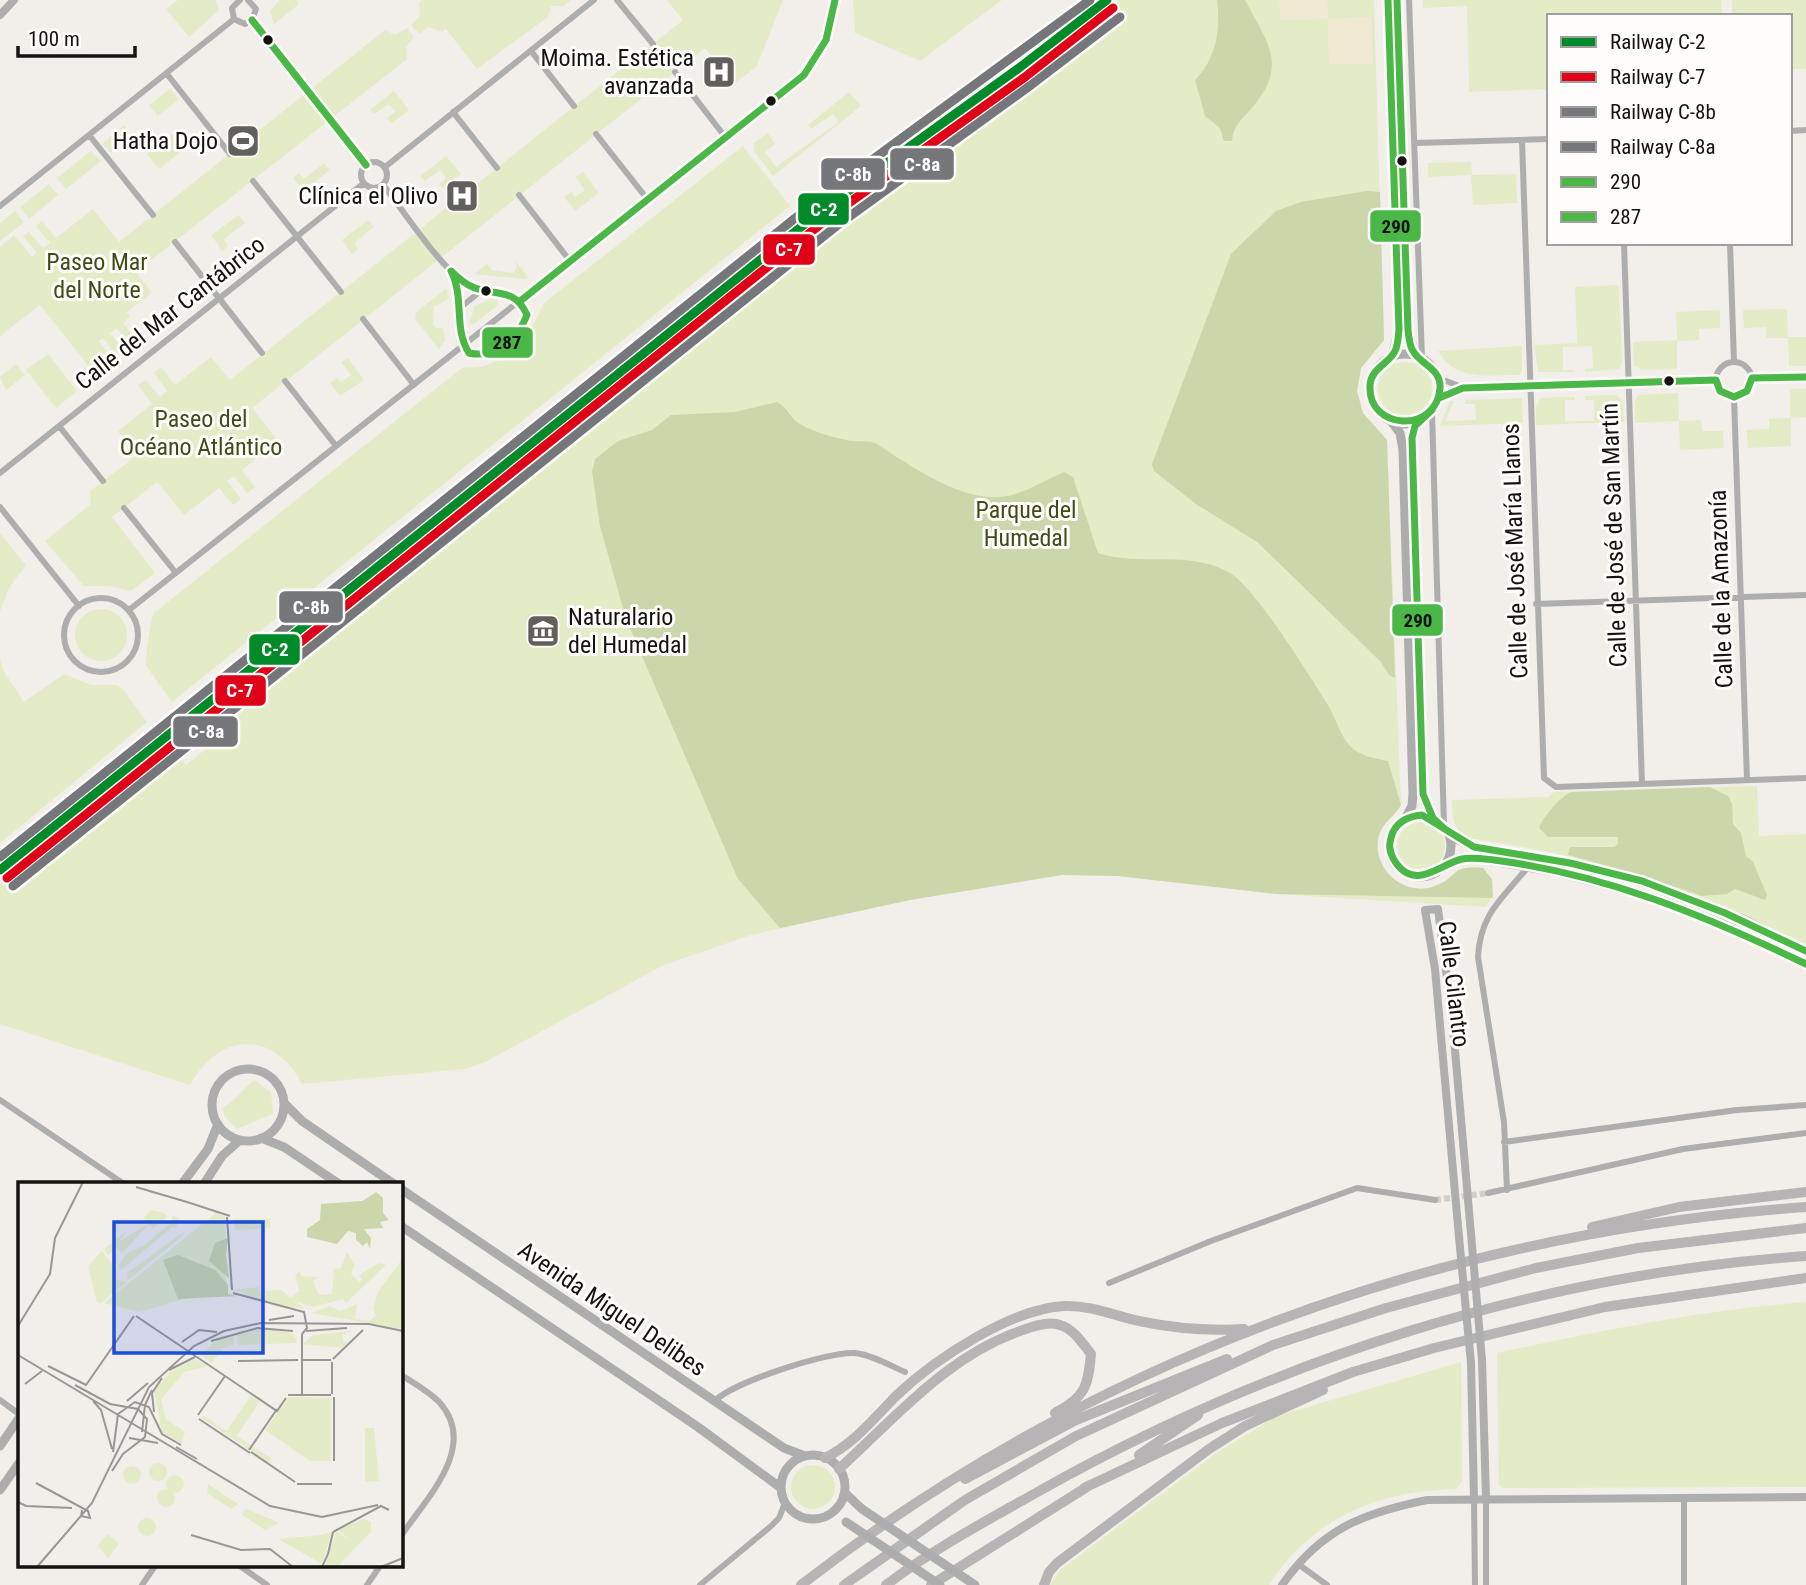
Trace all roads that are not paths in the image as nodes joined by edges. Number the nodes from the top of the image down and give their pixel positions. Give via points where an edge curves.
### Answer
1 (15, 0) edge
2 (238, 0) edge
3 (594, 0) edge
4 (617, 0) edge
5 (835, 0) edge
6 (1388, 0) edge
7 (1397, 0) edge
8 (1409, 0) edge
9 (252, 1) edge
10 (0, 15) edge
11 (234, 19) junction
12 (253, 20) junction
13 (653, 44) dead end
14 (531, 51) junction
15 (675, 72) dead end
16 (167, 74) junction
17 (574, 106) dead end
18 (453, 112) junction
19 (596, 134) dead end
20 (89, 135) junction
21 (726, 138) junction
22 (1547, 139) edge
23 (1521, 140) junction
24 (1416, 144) junction
25 (230, 154) dead end
26 (366, 164) junction
27 (385, 167) junction
28 (497, 167) dead end
29 (253, 181) dead end
30 (365, 183) junction
31 (383, 185) junction
32 (519, 195) dead end
33 (648, 200) junction
34 (0, 206) edge
35 (153, 215) dead end
36 (297, 237) junction
37 (175, 242) dead end
38 (1624, 245) edge
39 (1730, 245) edge
40 (570, 261) junction
41 (452, 272) junction
42 (484, 289) junction
43 (341, 292) dead end
44 (219, 299) junction
45 (519, 302) junction
46 (460, 308) junction
47 (363, 319) dead end
48 (463, 346) junction
49 (262, 353) dead end
50 (1392, 356) junction
51 (1419, 357) junction
52 (1734, 362) junction
53 (1806, 377) edge
54 (1438, 378) junction
55 (1752, 378) junction
56 (1716, 380) junction
57 (285, 381) dead end
58 (1629, 383) junction
59 (414, 385) junction
60 (1529, 386) junction
61 (1463, 388) junction
62 (1734, 397) junction
63 (1439, 398) junction
64 (1432, 411) junction
65 (1421, 420) junction
66 (1391, 421) junction
67 (59, 426) junction
68 (337, 446) junction
69 (0, 472) edge
70 (103, 481) dead end
71 (0, 507) edge
72 (124, 508) dead end
73 (176, 573) junction
74 (1806, 595) edge
75 (1741, 597) junction
76 (1636, 600) junction
77 (1536, 604) junction
78 (79, 606) junction
79 (129, 610) junction
80 (1806, 778) edge
81 (1747, 780) junction
82 (1642, 784) junction
83 (1433, 818) junction
84 (1405, 819) junction
85 (1445, 828) junction
86 (1445, 863) junction
87 (1528, 867) junction
88 (1806, 951) edge
89 (1806, 964) edge
90 (0, 1100) edge
91 (284, 1103) junction
92 (1806, 1105) edge
93 (218, 1124) junction
94 (1806, 1133) edge
95 (261, 1138) junction
96 (240, 1140) junction
97 (1504, 1142) junction
98 (121, 1182) edge
99 (183, 1182) edge
100 (205, 1182) edge
101 (336, 1182) edge
102 (391, 1182) edge
103 (1507, 1189) junction
104 (402, 1190) edge
105 (1806, 1192) edge
106 (1488, 1193) tunnel mouth
107 (1435, 1200) tunnel mouth
108 (1806, 1207) edge
109 (402, 1227) edge
110 (1806, 1228) edge
111 (1547, 1243) junction
112 (1806, 1256) edge
113 (1806, 1278) edge
114 (1109, 1283) dead end
115 (1806, 1284) edge
116 (1731, 1286) junction
117 (1254, 1328) junction
118 (1273, 1345) junction
119 (905, 1372) dead end
120 (1353, 1372) junction
121 (402, 1376) edge
122 (0, 1400) edge
123 (714, 1402) junction
124 (1205, 1408) junction
125 (18, 1415) edge
126 (18, 1418) edge
127 (0, 1446) edge
128 (805, 1456) junction
129 (988, 1456) junction
130 (825, 1458) junction
131 (18, 1464) edge
132 (839, 1469) junction
133 (781, 1488) junction
134 (1084, 1488) junction
135 (0, 1490) edge
136 (845, 1493) junction
137 (1806, 1497) edge
138 (1474, 1499) junction
139 (1486, 1499) junction
140 (1684, 1499) junction
141 (785, 1503) junction
142 (828, 1516) junction
143 (402, 1535) edge
144 (840, 1555) junction
145 (1298, 1564) junction
146 (154, 1568) edge
147 (243, 1568) edge
148 (379, 1568) edge
149 (142, 1585) edge
150 (267, 1585) edge
151 (367, 1585) edge
152 (700, 1585) edge
153 (800, 1585) edge
154 (844, 1585) edge
155 (886, 1585) edge
156 (931, 1585) edge
157 (940, 1585) edge
158 (975, 1585) edge
159 (1044, 1585) edge
160 (1282, 1585) edge
161 (1327, 1585) edge
162 (1475, 1585) edge
163 (1486, 1585) edge
164 (1684, 1585) edge

1 - 10 street
2 - 11 street
3 - 14 street
4 - 13 street
5 - 21 street via 831,28 812,66
6 - 50 main road via 1399,330
7 - 51 main road via 1408,330
8 - 24 street
9 - 12 street
11 - 12 street via 245,24
11 - 16 street
12 - 26 street
14 - 17 street
14 - 18 street
15 - 21 street
16 - 20 street
16 - 25 street
18 - 27 street
18 - 28 street
19 - 33 street
20 - 34 street
20 - 35 street
21 - 33 street
22 - 23 street
23 - 24 street
23 - 60 street, Calle de José María Llanos
24 - 51 street
26 - 27 street
26 - 30 street
27 - 31 street
29 - 36 street
30 - 31 street
30 - 36 street, Calle del Mar Cantábrico
31 - 41 street
32 - 40 street
33 - 40 street
36 - 43 street
36 - 44 street, Calle del Mar Cantábrico
37 - 44 street
38 - 58 street, Calle de José de San Martín
39 - 52 street
40 - 45 street
41 - 42 street via 470,286
41 - 46 street
42 - 45 street via 506,292
42 - 46 street
44 - 49 street
44 - 67 street, Calle del Mar Cantábrico
45 - 48 street
45 - 48 street via 526,320 508,342 478,355
46 - 48 street
47 - 59 street
48 - 59 street
50 - 51 main road
50 - 66 main road via 1377,367 1370,384 1372,402
51 - 54 main road
52 - 55 street via 1746,367
52 - 56 street via 1721,368
53 - 55 street
54 - 61 street
54 - 63 main road
55 - 62 street via 1747,391
56 - 58 street
56 - 62 street via 1720,391
57 - 68 street
58 - 60 street
58 - 76 street, Calle de José de San Martín
59 - 68 street
60 - 61 street
60 - 77 street, Calle de José María Llanos
61 - 63 street
62 - 75 street, Calle de la Amazonía
63 - 64 main road
64 - 65 main road
64 - 85 street
65 - 66 main road
65 - 83 main road via 1414,430 1412,450 1415,562 1423,794
66 - 84 main road via 1400,433 1403,450 1413,794
67 - 69 street, Calle del Mar Cantábrico
67 - 70 street
68 - 73 street
71 - 78 street
72 - 73 street
73 - 79 street
74 - 75 street
75 - 76 street
75 - 81 street, Calle de la Amazonía
76 - 77 street
76 - 82 street, Calle de José de San Martín
77 - 82 street, Calle de José María Llanos via 1542,769 1547,782 1556,787
78 - 79 street via 105,598
78 - 79 street via 66,623 66,645 78,664 102,672 125,663 135,650 137,625
80 - 81 street
81 - 82 street
83 - 84 main road
83 - 85 main road
84 - 86 main road via 1397,824 1389,841 1397,867 1422,877
85 - 86 main road via 1451,843
85 - 88 main road via 1476,848 1586,866 1668,890 1745,920
86 - 87 main road via 1475,858
87 - 89 main road via 1665,901
87 - 97 street via 1488,915 1479,933 1478,957
90 - 98 street
91 - 93 main road via 282,1091 266,1073 243,1069 222,1080 216,1090 213,1113
91 - 95 main road via 276,1128
91 - 102 main road via 302,1121
92 - 97 street
93 - 96 main road
93 - 99 main road via 208,1149
94 - 103 street via 1683,1149
95 - 96 main road
95 - 101 main road via 284,1147
96 - 100 main road via 222,1156
97 - 103 street
103 - 106 street
104 - 123 main road, Avenida Miguel Delibes
105 - 111 highway via 1679,1207 1584,1229
107 - 114 street via 1357,1188
108 - 111 highway via 1686,1218
109 - 133 main road, Avenida Miguel Delibes
110 - 118 highway via 1638,1248 1536,1268 1385,1308
111 - 117 highway via 1371,1288
112 - 124 highway via 1647,1273 1471,1312 1343,1352
113 - 116 highway
115 - 116 highway
116 - 120 highway via 1519,1325
117 - 129 highway via 1107,1393
117 - 130 highway via 1202,1332 1086,1307 1063,1306 1027,1314 948,1354 856,1437
118 - 144 highway via 1193,1371 1076,1420 975,1473
118 - 154 highway via 1076,1436 965,1500
119 - 123 street via 864,1354 844,1353 761,1377 721,1393
120 - 134 highway via 1222,1423
120 - 159 highway via 1209,1449 1056,1563
121 - 143 street via 439,1402 453,1427 454,1439 450,1463
122 - 125 street
123 - 128 main road, Avenida Miguel Delibes via 792,1454
124 - 134 highway via 1190,1423
124 - 155 highway via 1102,1455 954,1539
126 - 127 main road
128 - 130 main road
128 - 133 main road via 790,1465
129 - 132 highway via 996,1446 1079,1398 1089,1382 1091,1354 1076,1335 1059,1324 1036,1325 1004,1336 957,1363 916,1395
129 - 144 highway via 900,1510
130 - 132 main road
131 - 135 main road
132 - 136 main road
133 - 141 main road
134 - 156 highway
136 - 142 main road
136 - 158 main road, bridge
137 - 140 street
138 - 139 street
138 - 139 street, Calle Cilantro, bridge via 1471,1363 1436,969 1425,910 1438,909 1482,1360
138 - 145 street via 1427,1500 1378,1510 1331,1533
138 - 162 street, Calle Cilantro
139 - 140 street
139 - 163 street, Calle Cilantro
140 - 164 street
141 - 142 main road via 799,1516
141 - 152 street via 770,1527
142 - 157 main road, bridge via 846,1522
144 - 153 highway
145 - 160 street
145 - 161 street
146 - 149 street
147 - 150 street
148 - 151 street

